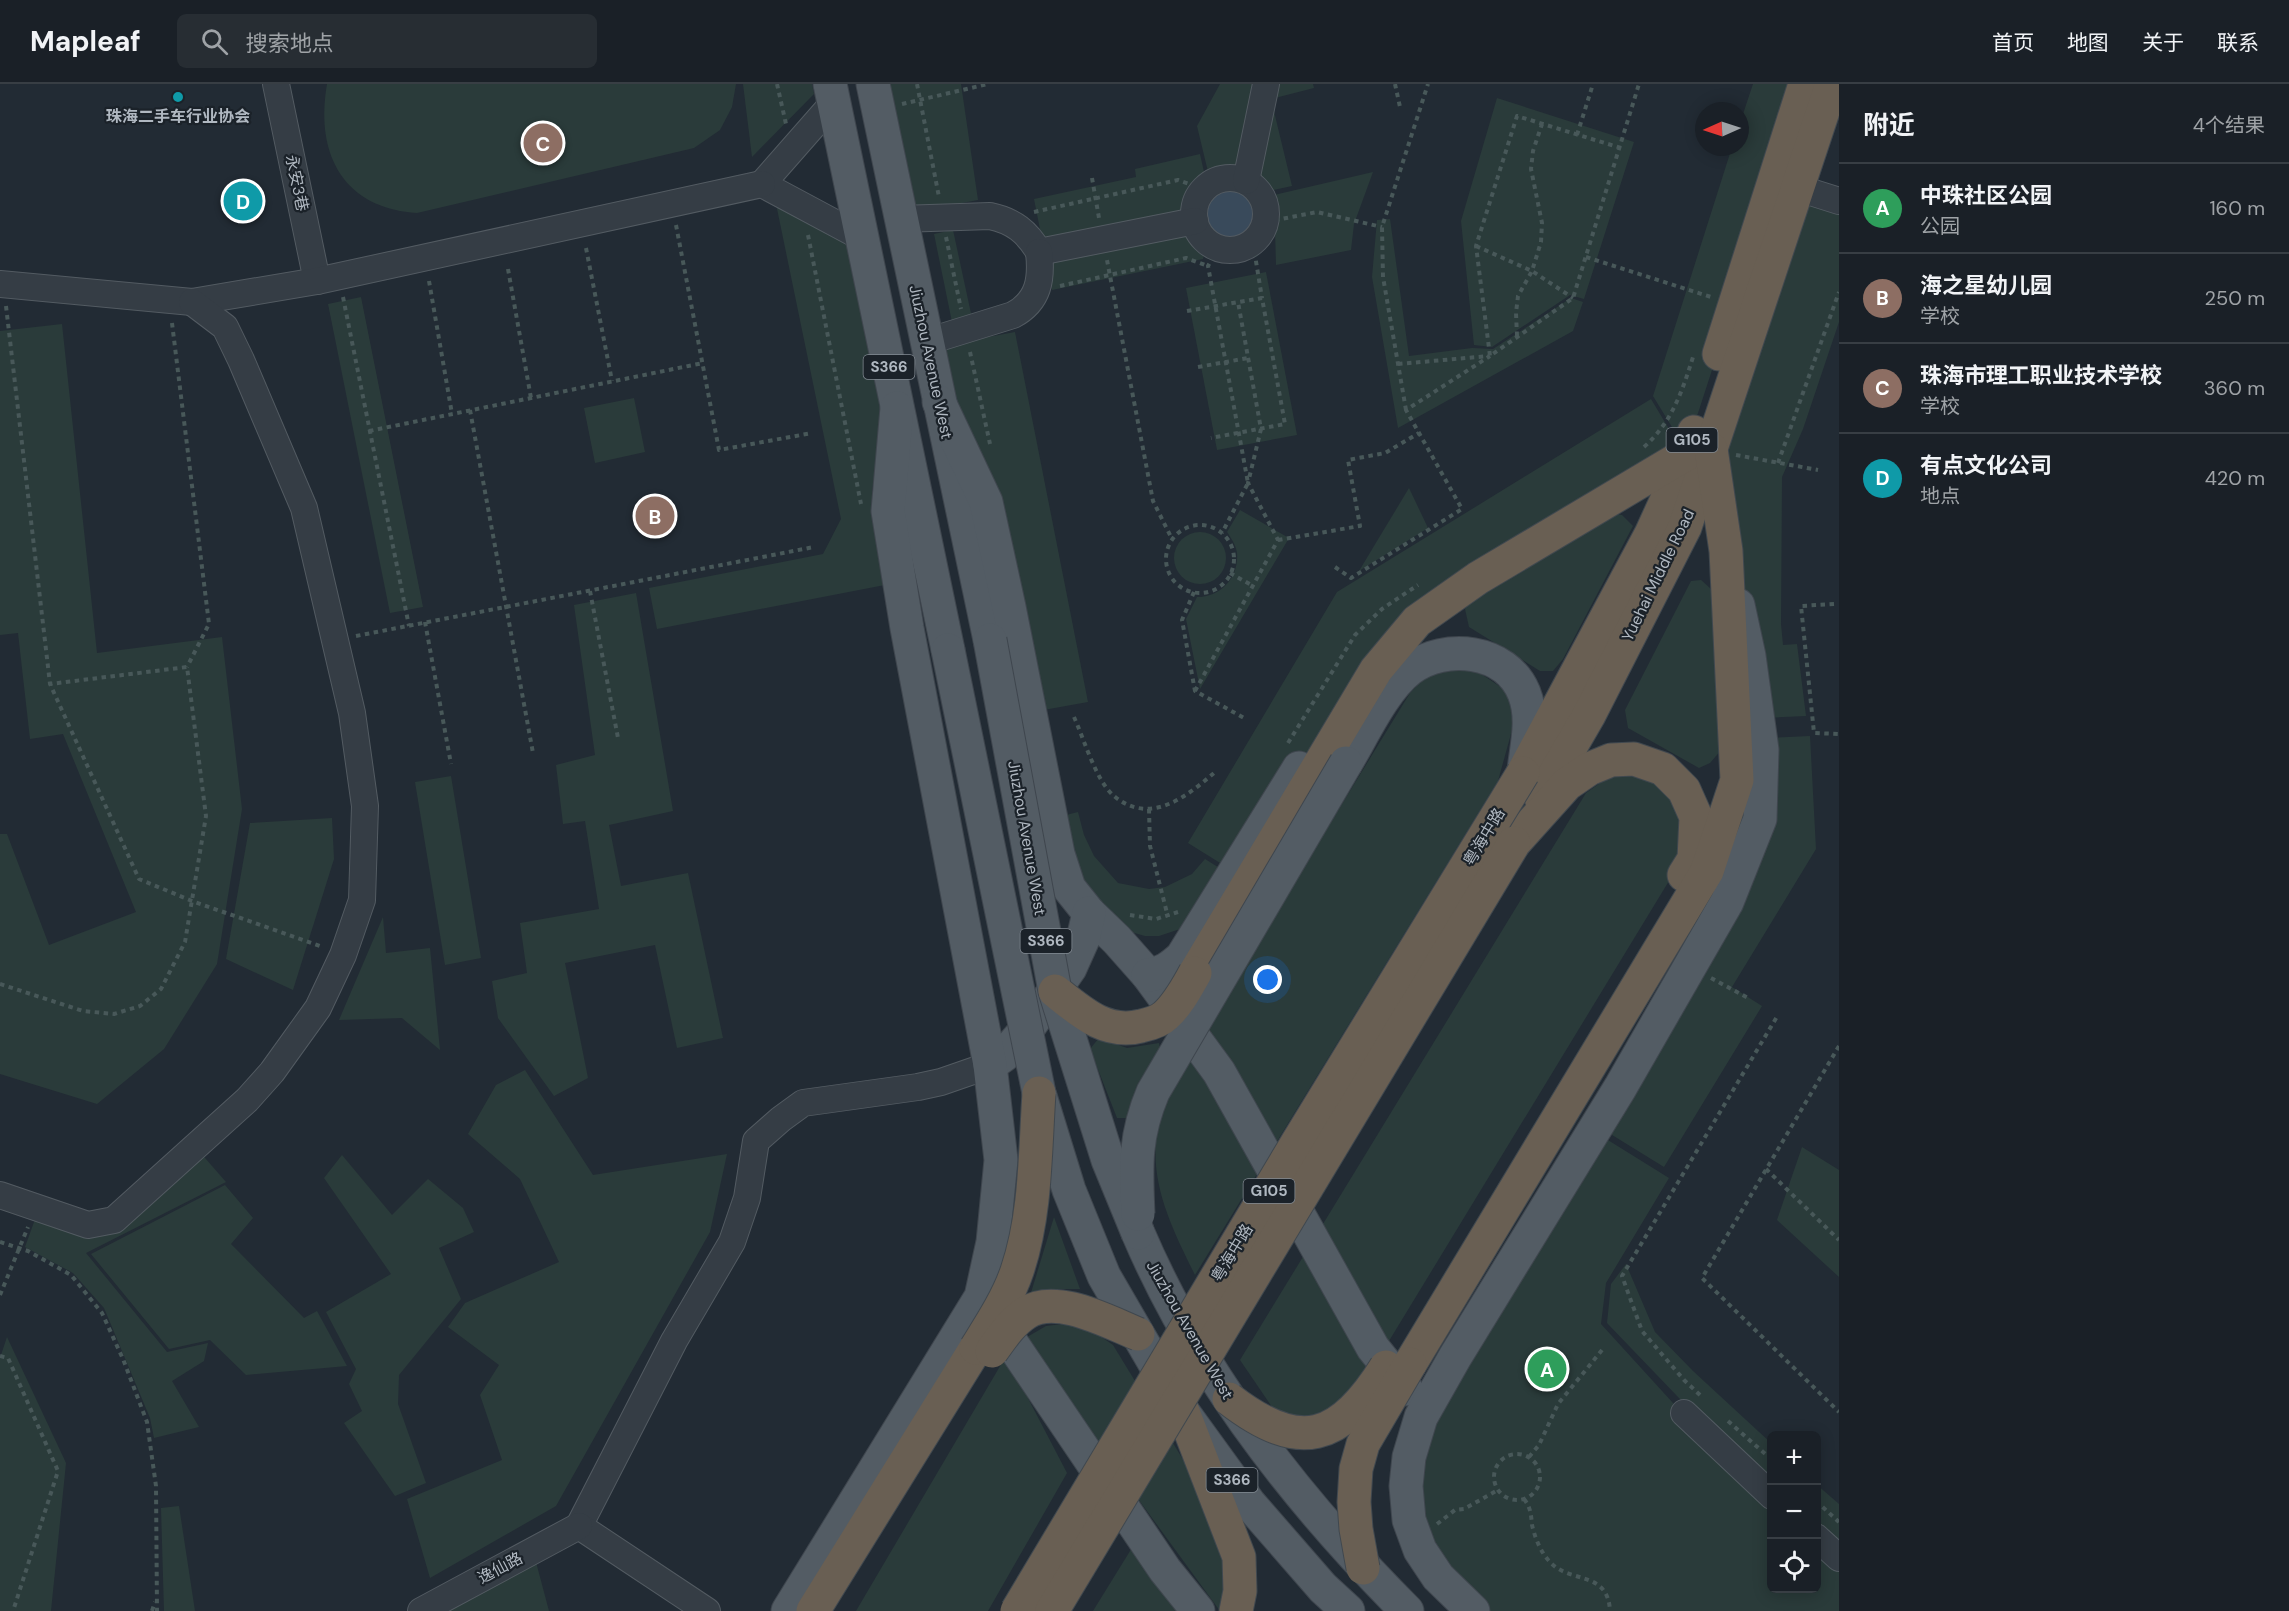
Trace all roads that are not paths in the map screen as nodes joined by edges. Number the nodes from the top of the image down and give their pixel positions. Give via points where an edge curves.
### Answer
1 (276, 84) edge
2 (1266, 84) edge
3 (1805, 84) edge
4 (1832, 84) edge
5 (832, 93) edge
6 (884, 95) edge
7 (1246, 181) junction
8 (762, 184) junction
9 (1798, 188) junction
10 (1839, 201) edge
11 (900, 219) junction
12 (1195, 221) junction
13 (861, 237) junction
14 (1040, 252) junction
15 (328, 279) junction
16 (2, 285) edge
17 (192, 302) junction
18 (926, 342) junction
19 (939, 402) junction
20 (897, 408) junction
21 (1699, 451) junction
22 (1726, 551) junction
23 (1417, 621) junction
24 (1523, 773) junction
25 (1514, 843) junction
26 (1089, 913) junction
27 (1189, 922) junction
28 (1120, 926) junction
29 (1148, 975) junction
30 (1055, 991) junction
31 (990, 1065) junction
32 (1039, 1093) junction
33 (0, 1195) edge
34 (1138, 1233) junction
35 (981, 1297) junction
36 (1137, 1334) junction
37 (983, 1351) junction
38 (1403, 1357) junction
39 (1229, 1399) junction
40 (1693, 1404) road end
41 (1183, 1412) junction
42 (1421, 1417) junction
43 (1767, 1490) edge
44 (579, 1526) junction
45 (1817, 1539) edge
46 (1839, 1558) edge
47 (1363, 1568) junction
48 (421, 1611) edge
49 (707, 1611) edge
50 (788, 1611) edge
51 (813, 1611) edge
52 (831, 1611) edge
53 (1017, 1611) edge
54 (1052, 1611) edge
55 (1198, 1611) edge
56 (1236, 1611) edge
57 (1347, 1611) edge
58 (1407, 1611) edge
59 (1473, 1611) edge

1 - 15 street, 永安3巷
2 - 7 street
3 - 21 highway, Yuehai Middle Road / G105
4 - 9 highway, Yuehai Middle Road / G105
5 - 8 street
5 - 13 main road, S366
6 - 11 main road, Jiuzhou Avenue West / S366
7 - 12 street via 1224,178 1204,189 1197,199
7 - 12 street via 1263,198 1266,210 1259,232 1242,249 1213,257
8 - 13 street
8 - 15 street
9 - 10 street
9 - 21 highway, Yuehai Middle Road / G105
11 - 14 street via 1004,219 1029,236
11 - 18 main road, Jiuzhou Avenue West / S366
12 - 14 street
13 - 20 main road, S366
14 - 18 street via 1042,273 1023,310
15 - 17 street
16 - 17 street
17 - 33 street via 225,327 304,508 352,712 365,806 362,900 344,955 318,1008 272,1072 247,1100 114,1220 88,1225
18 - 19 main road, Jiuzhou Avenue West / S366
19 - 26 main road via 986,502 1058,854 1069,888
19 - 30 main road, Jiuzhou Avenue West / S366, bridge via 990,640
20 - 31 main road via 888,511
20 - 32 main road, S366, bridge
21 - 22 highway
21 - 23 highway via 1478,578
21 - 24 highway, Yuehai Middle Road / G105
21 - 25 highway, Yuehai Middle Road / G105 via 1685,527 1589,715
22 - 38 highway via 1737,780 1707,871
22 - 42 main road via 1749,656 1762,750 1760,819 1727,902 1620,1088
23 - 27 main road via 1379,649 1357,676
23 - 30 highway, bridge via 1376,670 1165,1017 1129,1029 1116,1028 1091,1018
24 - 34 main road, bridge via 1530,721 1524,692 1509,671 1472,654 1449,654 1430,658 1392,687 1153,1092 1137,1141
24 - 53 highway, 粤海中路 / G105, bridge
25 - 38 highway via 1567,784 1611,760 1634,759 1663,769 1684,790 1696,818 1694,859
25 - 54 highway, 粤海中路 / G105, bridge
26 - 28 main road
26 - 31 main road via 1072,964 1031,1024
27 - 28 main road via 1167,947 1143,946
27 - 29 main road via 1182,957 1158,974
28 - 29 main road
29 - 42 main road via 1219,1072 1373,1348 1409,1393
30 - 34 main road, Jiuzhou Avenue West / S366, bridge via 1108,1160
31 - 35 main road via 1001,1160 993,1242
31 - 44 street via 918,1087 803,1103 756,1141 747,1198 732,1242 674,1341
32 - 36 main road, S366, bridge via 1069,1190 1104,1276
32 - 37 highway, bridge via 1024,1246
34 - 39 main road, Jiuzhou Avenue West / S366, bridge via 1159,1281
35 - 50 main road
35 - 55 main road via 1165,1570
36 - 37 highway, bridge via 1081,1311 1045,1306 1026,1313
36 - 41 main road, S366, bridge
37 - 51 highway
37 - 52 highway
38 - 39 highway, bridge via 1361,1402 1337,1424 1324,1430 1295,1432 1265,1425
38 - 47 highway, bridge via 1363,1444 1356,1469 1355,1511
39 - 47 main road, Jiuzhou Avenue West / S366, bridge
40 - 43 street
41 - 56 highway via 1239,1557
41 - 57 main road, S366 via 1249,1503
42 - 59 main road via 1409,1457 1409,1520 1420,1550 1438,1577
44 - 48 street, 逸仙路
44 - 49 street
45 - 46 street
47 - 58 main road, Jiuzhou Avenue West / S366

